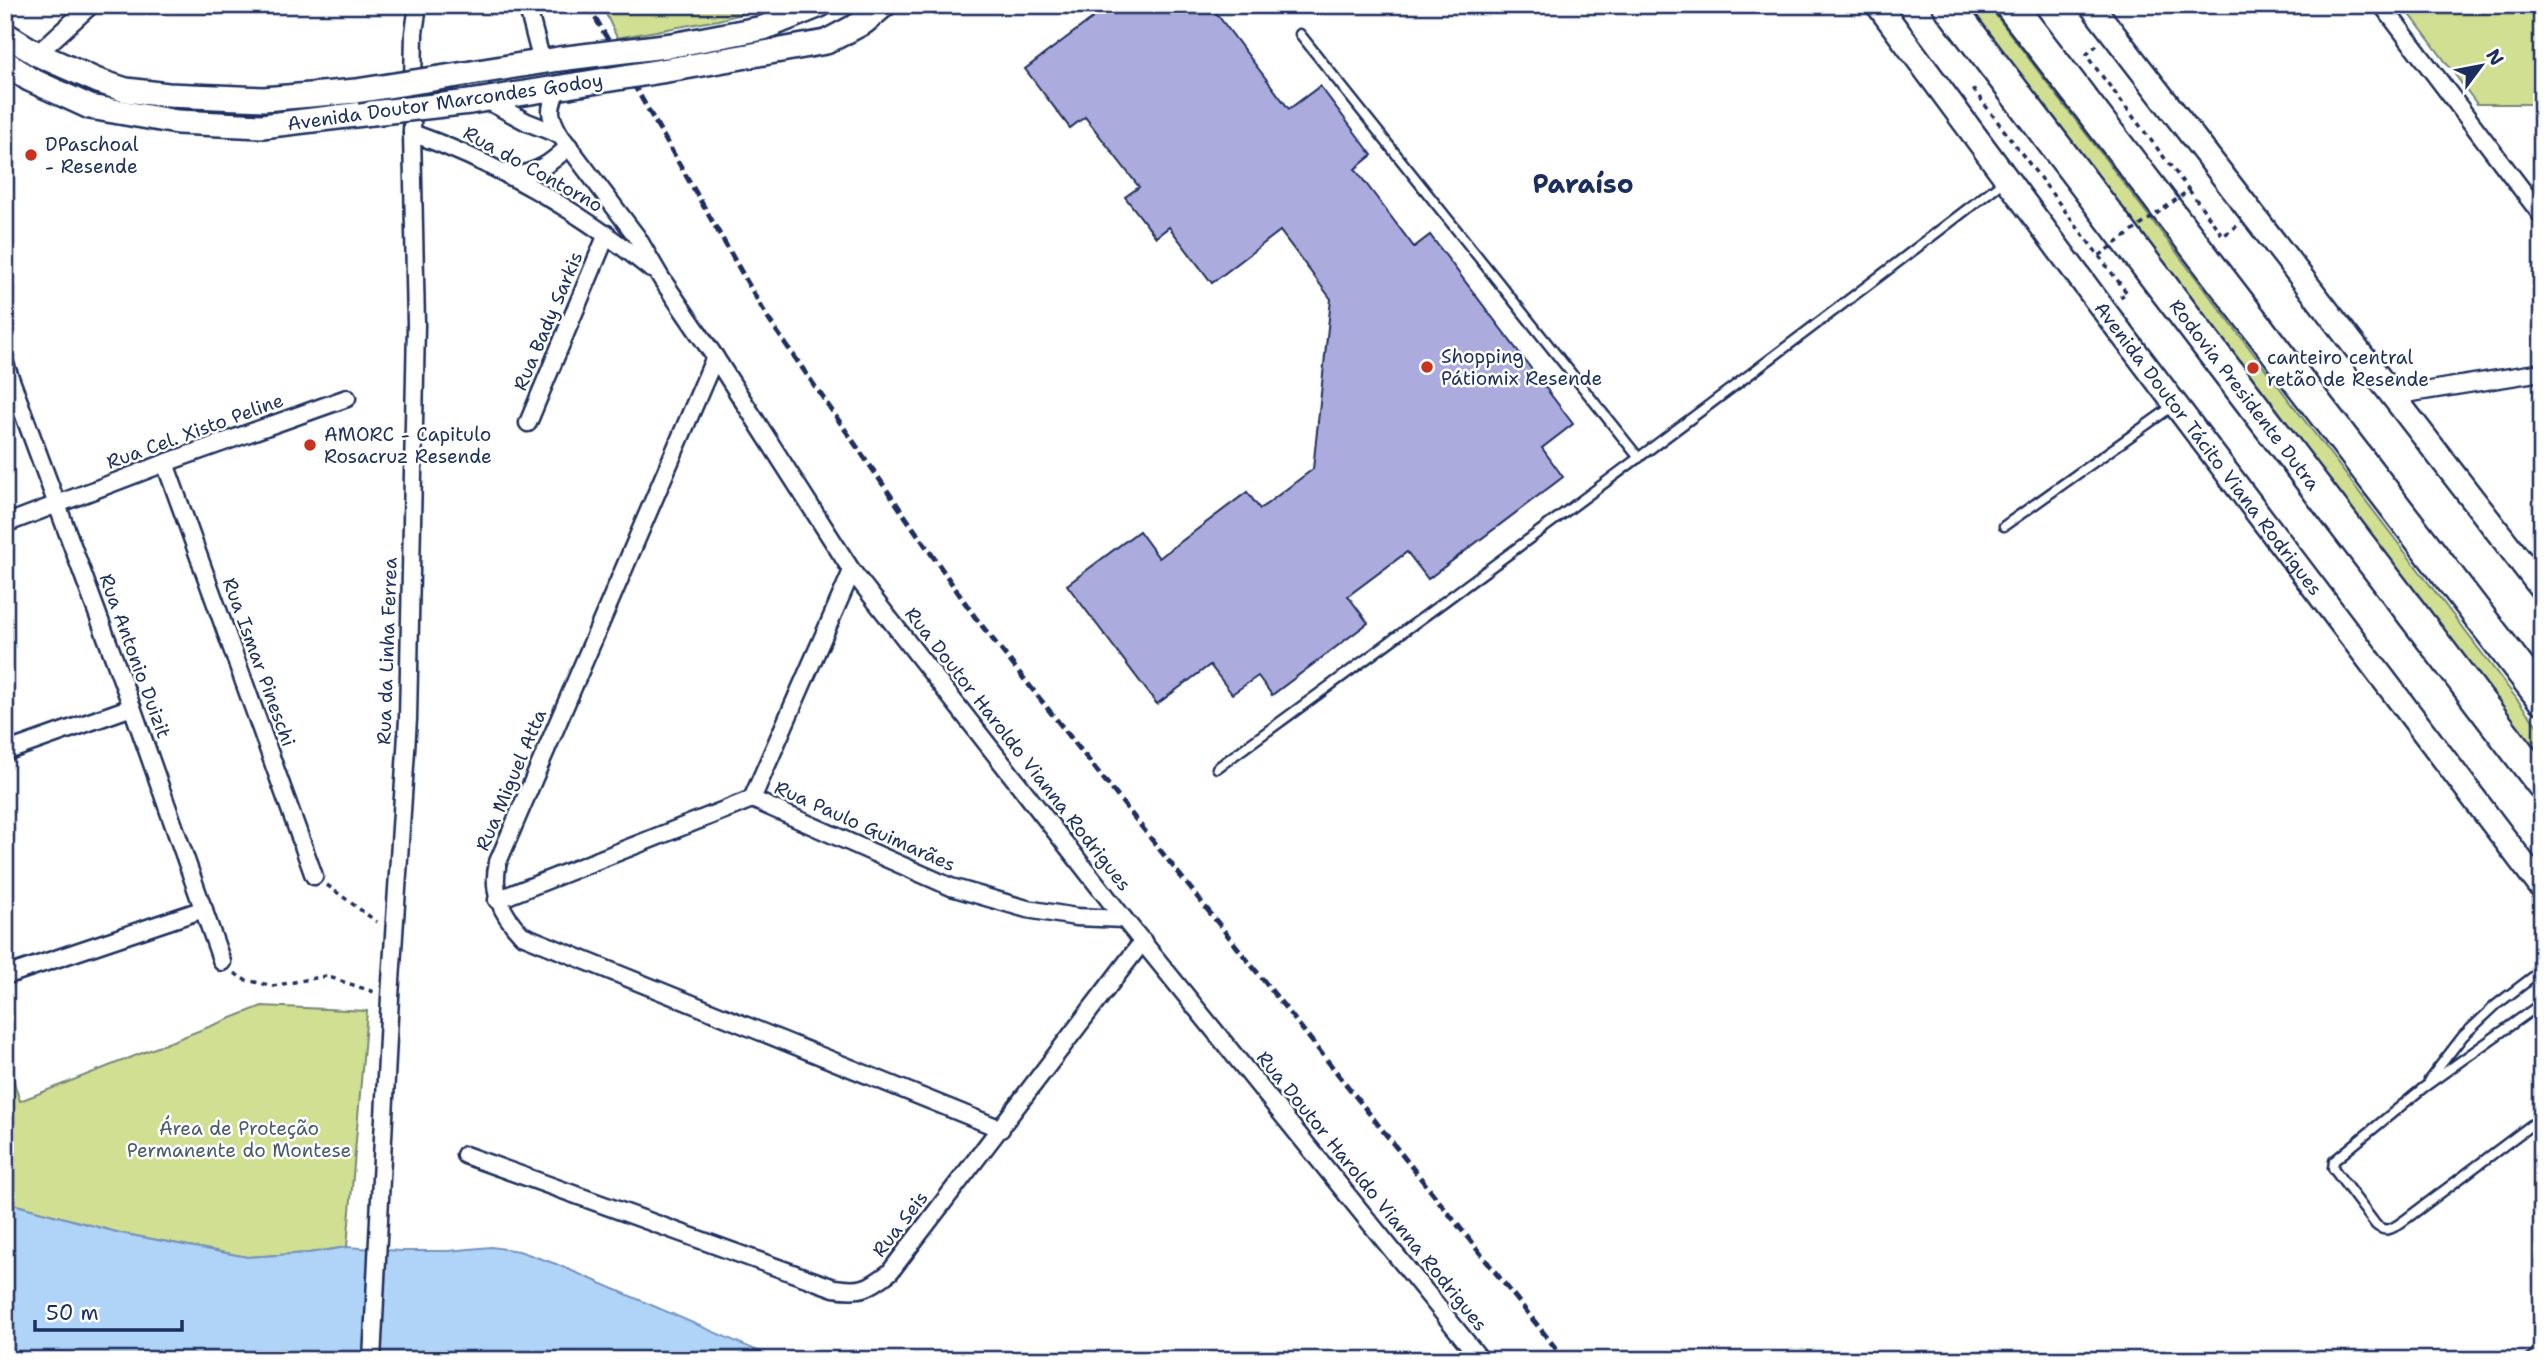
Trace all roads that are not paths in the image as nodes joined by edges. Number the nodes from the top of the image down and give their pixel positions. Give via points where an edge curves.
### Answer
1 (91, 5) edge
2 (418, 5) edge
3 (527, 5) edge
4 (820, 5) edge
5 (884, 5) edge
6 (1878, 5) edge
7 (1948, 5) edge
8 (2010, 5) edge
9 (2091, 5) edge
10 (2109, 5) edge
11 (2382, 5) edge
12 (2112, 32) junction
13 (5, 34) edge
14 (1300, 34) dead end
15 (37, 54) junction
16 (551, 61) junction
17 (5, 62) edge
18 (562, 87) junction
19 (478, 101) junction
20 (412, 133) junction
21 (564, 141) junction
22 (510, 177) junction
23 (2008, 178) junction
24 (2542, 216) edge
25 (607, 234) junction
26 (661, 278) junction
27 (715, 357) junction
28 (5, 364) edge
29 (2542, 372) edge
30 (2393, 396) junction
31 (347, 398) dead end
32 (2176, 404) junction
33 (528, 423) dead end
34 (1639, 458) junction
35 (165, 463) junction
36 (58, 505) junction
37 (5, 524) edge
38 (2004, 526) dead end
39 (852, 570) junction
40 (2542, 589) edge
41 (2542, 698) edge
42 (132, 708) junction
43 (5, 752) edge
44 (1217, 768) dead end
45 (2542, 784) edge
46 (751, 799) junction
47 (314, 876) road end
48 (2542, 888) edge
49 (498, 900) junction
50 (204, 909) junction
51 (1124, 919) junction
52 (1143, 941) junction
53 (222, 962) road end
54 (2542, 970) edge
55 (5, 976) edge
56 (2542, 1003) edge
57 (2423, 1088) junction
58 (2542, 1117) edge
59 (1001, 1129) junction
60 (465, 1155) dead end
61 (2542, 1350) edge
62 (372, 1360) edge
63 (1481, 1360) edge
64 (2528, 1360) edge

1 - 15 street
2 - 20 street, Rua da Linha Ferrea
3 - 16 street
4 - 16 main road, Avenida Doutor Marcondes Godoy, bridge via 763,28
5 - 18 main road, Avenida Doutor Marcondes Godoy, bridge via 864,22 826,42
6 - 23 main road, Avenida Doutor Tácito Viana Rodrigues
7 - 45 highway, Rodovia Presidente Dutra
8 - 41 highway
9 - 12 main road
10 - 12 street
11 - 24 street
12 - 30 main road
13 - 15 main road, Avenida Doutor Marcondes Godoy
14 - 34 lane
15 - 16 main road, Avenida Doutor Marcondes Godoy, bridge via 126,90 264,99
17 - 19 main road, Avenida Doutor Marcondes Godoy, bridge via 29,79 90,107 177,122 262,126
18 - 19 main road, Avenida Doutor Marcondes Godoy
18 - 21 street via 550,110
19 - 21 street
20 - 22 street, Rua do Contorno via 461,150
20 - 62 street, Rua da Linha Ferrea via 416,325 408,719
21 - 22 street via 541,169
21 - 26 street, Rua Doutor Haroldo Vianna Rodrigues via 637,237
22 - 25 street, Rua do Contorno
23 - 32 main road, Avenida Doutor Tácito Viana Rodrigues
23 - 34 lane
25 - 26 street, Rua do Contorno
25 - 33 street, Rua Bady Sarkis
26 - 27 street, Rua Doutor Haroldo Vianna Rodrigues
27 - 39 street, Rua Doutor Haroldo Vianna Rodrigues
27 - 49 street, Rua Miguel Atta via 498,862
28 - 36 street, Rua Antonio Duizit
29 - 30 street
30 - 40 main road
31 - 35 street, Rua Cel. Xisto Peline
32 - 38 lane
32 - 48 main road, Avenida Doutor Tácito Viana Rodrigues
34 - 44 lane
35 - 36 street, Rua Cel. Xisto Peline
35 - 47 street, Rua Ismar Pineschi
36 - 37 street, Rua Cel. Xisto Peline
36 - 42 street, Rua Antonio Duizit
39 - 46 street, Rua Paulo Guimarães
39 - 51 street, Rua Doutor Haroldo Vianna Rodrigues
42 - 43 street
42 - 50 street, Rua Antonio Duizit
46 - 49 street
46 - 51 street, Rua Paulo Guimarães via 951,887 1027,909
49 - 59 street via 507,920 522,935
50 - 53 street, Rua Antonio Duizit
50 - 55 street
51 - 52 street, Rua Doutor Haroldo Vianna Rodrigues
52 - 59 street, Rua Seis
52 - 63 street, Rua Doutor Haroldo Vianna Rodrigues
54 - 57 lane via 2463,1036
56 - 57 lane
57 - 58 lane via 2334,1161 2333,1168 2382,1230 2392,1229
59 - 60 street, Rua Seis via 890,1272 856,1291 834,1288
61 - 64 lane

